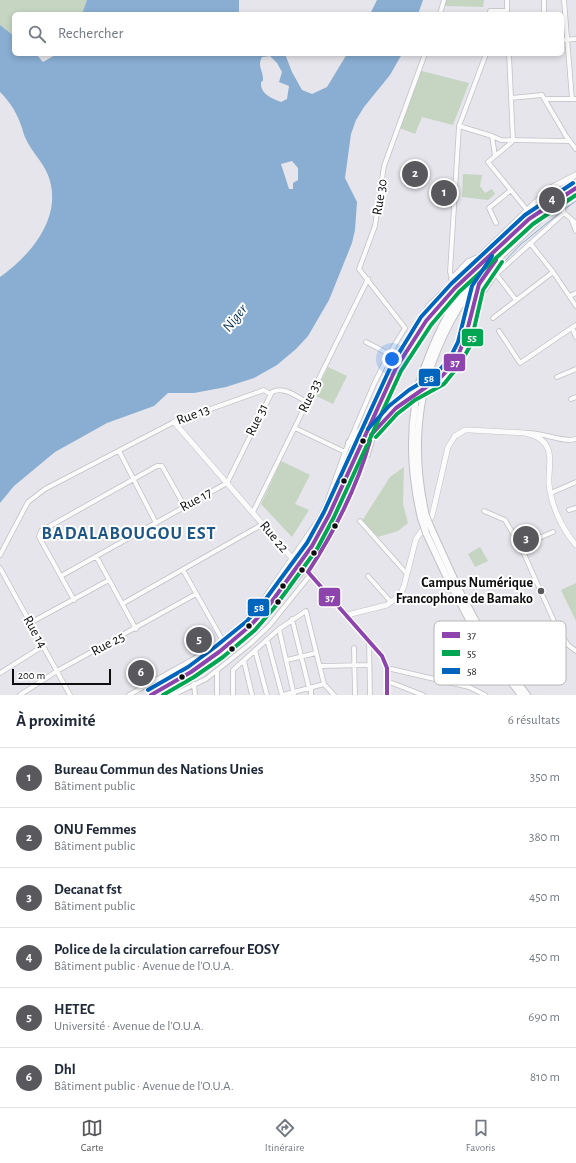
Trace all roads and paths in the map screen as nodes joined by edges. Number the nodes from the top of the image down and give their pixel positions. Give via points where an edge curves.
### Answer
1 (444, 0) edge
2 (507, 0) edge
3 (544, 0) edge
4 (564, 0) edge
5 (490, 11) dead end
6 (441, 12) edge
7 (498, 12) edge
8 (507, 12) edge
9 (544, 12) edge
10 (576, 39) edge
11 (564, 40) edge
12 (424, 56) edge
13 (485, 56) edge
14 (509, 56) edge
15 (511, 98) junction
16 (545, 99) junction
17 (574, 99) edge
18 (459, 126) junction
19 (492, 136) junction
20 (513, 141) junction
21 (570, 141) junction
22 (576, 149) edge
23 (495, 156) junction
24 (576, 175) edge
25 (551, 188) junction
26 (576, 188) edge
27 (511, 190) junction
28 (576, 193) edge
29 (576, 198) edge
30 (558, 204) junction
31 (526, 210) junction
32 (564, 212) junction
33 (574, 222) edge
34 (496, 223) dead end
35 (576, 231) edge
36 (530, 243) junction
37 (484, 262) junction
38 (492, 265) junction
39 (553, 272) junction
40 (496, 274) junction
41 (491, 279) joint
42 (368, 280) junction
43 (452, 280) junction
44 (576, 293) edge
45 (570, 296) junction
46 (516, 300) junction
47 (576, 306) edge
48 (471, 307) junction
49 (493, 318) dead end
50 (426, 321) junction
51 (574, 326) edge
52 (498, 331) dead end
53 (576, 337) edge
54 (366, 342) dead end
55 (389, 354) junction
56 (576, 370) edge
57 (557, 377) dead end
58 (270, 394) junction
59 (576, 397) edge
60 (571, 399) dead end
61 (307, 402) junction
62 (374, 416) junction
63 (174, 422) junction
64 (295, 428) junction
65 (372, 433) junction
66 (525, 433) junction
67 (576, 438) edge
68 (349, 443) junction
69 (119, 451) junction
70 (345, 452) junction
71 (367, 454) joint
72 (133, 479) junction
73 (576, 482) edge
74 (227, 483) junction
75 (551, 493) junction
76 (184, 507) junction
77 (576, 508) edge
78 (569, 510) dead end
79 (484, 511) dead end
80 (253, 512) junction
81 (424, 517) junction
82 (360, 521) dead end
83 (156, 523) junction
84 (264, 524) junction
85 (428, 530) junction
86 (552, 532) dead end
87 (576, 545) edge
88 (520, 546) junction
89 (0, 555) edge
90 (96, 556) junction
91 (291, 557) junction
92 (0, 568) edge
93 (183, 570) junction
94 (306, 570) junction
95 (407, 574) junction
96 (61, 576) junction
97 (368, 576) dead end
98 (109, 580) junction
99 (196, 594) junction
100 (74, 600) junction
101 (391, 602) junction
102 (122, 604) junction
103 (347, 615) junction
104 (292, 619) junction
105 (470, 621) edge
106 (476, 621) edge
107 (555, 621) edge
108 (30, 623) junction
109 (136, 629) junction
110 (279, 629) junction
111 (267, 639) junction
112 (369, 640) junction
113 (224, 641) junction
114 (566, 642) edge
115 (43, 646) junction
116 (354, 648) dead end
117 (256, 650) junction
118 (576, 652) edge
119 (316, 653) junction
120 (302, 657) junction
121 (287, 660) junction
122 (244, 661) junction
123 (354, 665) junction
124 (369, 665) junction
125 (320, 666) junction
126 (387, 668) junction
127 (57, 671) junction
128 (217, 671) junction
129 (0, 673) edge
130 (434, 679) edge
131 (387, 680) junction
132 (194, 684) junction
133 (324, 684) junction
134 (460, 685) edge
135 (513, 685) edge
136 (520, 685) edge
137 (310, 688) junction
138 (327, 688) junction
139 (294, 693) edge
140 (417, 694) edge
141 (20, 695) edge
142 (70, 695) edge
143 (129, 695) edge
144 (151, 695) edge
145 (158, 695) edge
146 (174, 695) edge
147 (195, 695) edge
148 (217, 695) edge
149 (233, 695) edge
150 (252, 695) edge
151 (267, 695) edge
152 (282, 695) edge
153 (311, 695) edge
154 (327, 695) edge
155 (334, 695) edge
156 (355, 695) edge
157 (370, 695) edge
158 (387, 695) edge
159 (423, 695) edge
160 (485, 695) edge
161 (521, 695) edge
162 (527, 695) edge

1 - 6 street
2 - 8 street
3 - 9 street
4 - 11 street
5 - 7 street
10 - 11 street
11 - 17 street
12 - 42 street, Rue 30 via 384,166 375,226 359,269
13 - 18 street
14 - 15 street
15 - 16 street via 540,94
15 - 20 street
16 - 17 street
16 - 21 street
18 - 19 street
18 - 43 street
19 - 20 street
19 - 23 street
20 - 21 street
20 - 23 street
21 - 22 street
23 - 27 street via 488,162
24 - 25 main road
25 - 30 main road via 552,196
25 - 31 street
26 - 30 main road
27 - 31 street
27 - 34 street via 489,208
28 - 30 main road
29 - 30 street
30 - 32 street
30 - 37 main road via 529,219
30 - 38 main road
31 - 43 street via 482,255
32 - 33 street
32 - 36 street
33 - 35 street
36 - 39 street
36 - 40 street
37 - 50 main road via 455,288
37 - 81 main road, bridge via 444,320 419,382 411,445 414,490
38 - 48 main road via 477,288
38 - 81 main road, bridge via 464,297 450,321 437,348 427,379 417,444 417,468
39 - 45 street
39 - 46 street
40 - 41 street
40 - 46 street
41 - 48 main road
42 - 55 street, Rue 30 via 405,328
42 - 61 street, Rue 33
43 - 50 street via 428,306 424,315
44 - 45 street
45 - 47 street
46 - 49 street
48 - 65 main road via 464,344 449,370 440,379 393,410
50 - 62 main road via 396,368
51 - 52 street via 520,363
51 - 53 street
54 - 55 street
55 - 68 street
56 - 57 street
58 - 61 street, Rue 31 via 276,390 285,391
58 - 63 street, Rue 13 via 264,390
58 - 74 street, Rue 31
59 - 60 street
61 - 64 street, Rue 33
62 - 68 main road
62 - 94 main road
63 - 69 street, Rue 13
63 - 74 street, Rue 22
64 - 70 street
64 - 80 street, Rue 33
65 - 71 main road
65 - 94 main road
66 - 67 street via 540,433 570,441
66 - 75 street via 538,437 548,449
66 - 95 street via 470,430 460,433 450,441 432,516 416,539
68 - 70 street
69 - 72 street
69 - 89 street, Rue 13 via 45,489 28,502
70 - 91 street via 326,504 315,525
71 - 94 street via 327,543
72 - 76 street via 157,466 162,466
72 - 83 street
72 - 96 street via 41,531 39,537
73 - 75 street
74 - 76 street, Rue 17
74 - 80 street, Rue 22
75 - 87 street via 567,535
76 - 83 street, Rue 17
77 - 78 street
79 - 88 street via 505,520
80 - 84 street, Rue 22
81 - 85 main road, bridge
82 - 95 street
83 - 90 street, Rue 17
84 - 91 street, Rue 22
84 - 93 street
85 - 105 main road via 453,590
85 - 106 main road
86 - 88 street
88 - 107 street
90 - 96 street, Rue 17
90 - 98 street
91 - 94 street, Rue 22
91 - 113 street via 258,607
92 - 108 street, Rue 14
93 - 99 street
93 - 102 street
94 - 103 street, Rue 22
94 - 128 street via 269,626
94 - 144 main road via 219,652
94 - 145 main road via 252,628 220,656
95 - 101 street via 400,595
96 - 100 street
97 - 101 street
98 - 100 street
98 - 102 street
99 - 109 street, Rue 25
99 - 113 street
100 - 108 street
101 - 103 street
102 - 109 street
103 - 112 street, Rue 22
104 - 110 street
104 - 119 street via 306,610
104 - 120 street
108 - 115 street, Rue 14
109 - 127 street, Rue 25
110 - 111 street
110 - 121 street
111 - 117 street
111 - 152 street
112 - 124 street
112 - 126 street, Rue 22 via 382,656
113 - 143 street
114 - 118 street
115 - 127 street, Rue 14
115 - 129 street
116 - 123 street
117 - 122 street
117 - 151 street
119 - 120 street
119 - 125 street
120 - 121 street
120 - 137 street
121 - 139 street
122 - 149 street via 233,670
122 - 150 street
123 - 124 street
123 - 125 street
123 - 156 street
124 - 157 street
125 - 133 street
126 - 130 street
126 - 131 street, Rue 22
127 - 141 street, Rue 25
127 - 142 street, Rue 14
128 - 132 street
128 - 148 street
131 - 140 street
131 - 158 street, Rue 22
132 - 146 street
132 - 147 street
133 - 137 street
133 - 138 street
134 - 160 street
135 - 161 main road
136 - 162 main road
137 - 139 street
137 - 153 street
138 - 154 street
138 - 155 street
139 - 152 street
140 - 159 street

